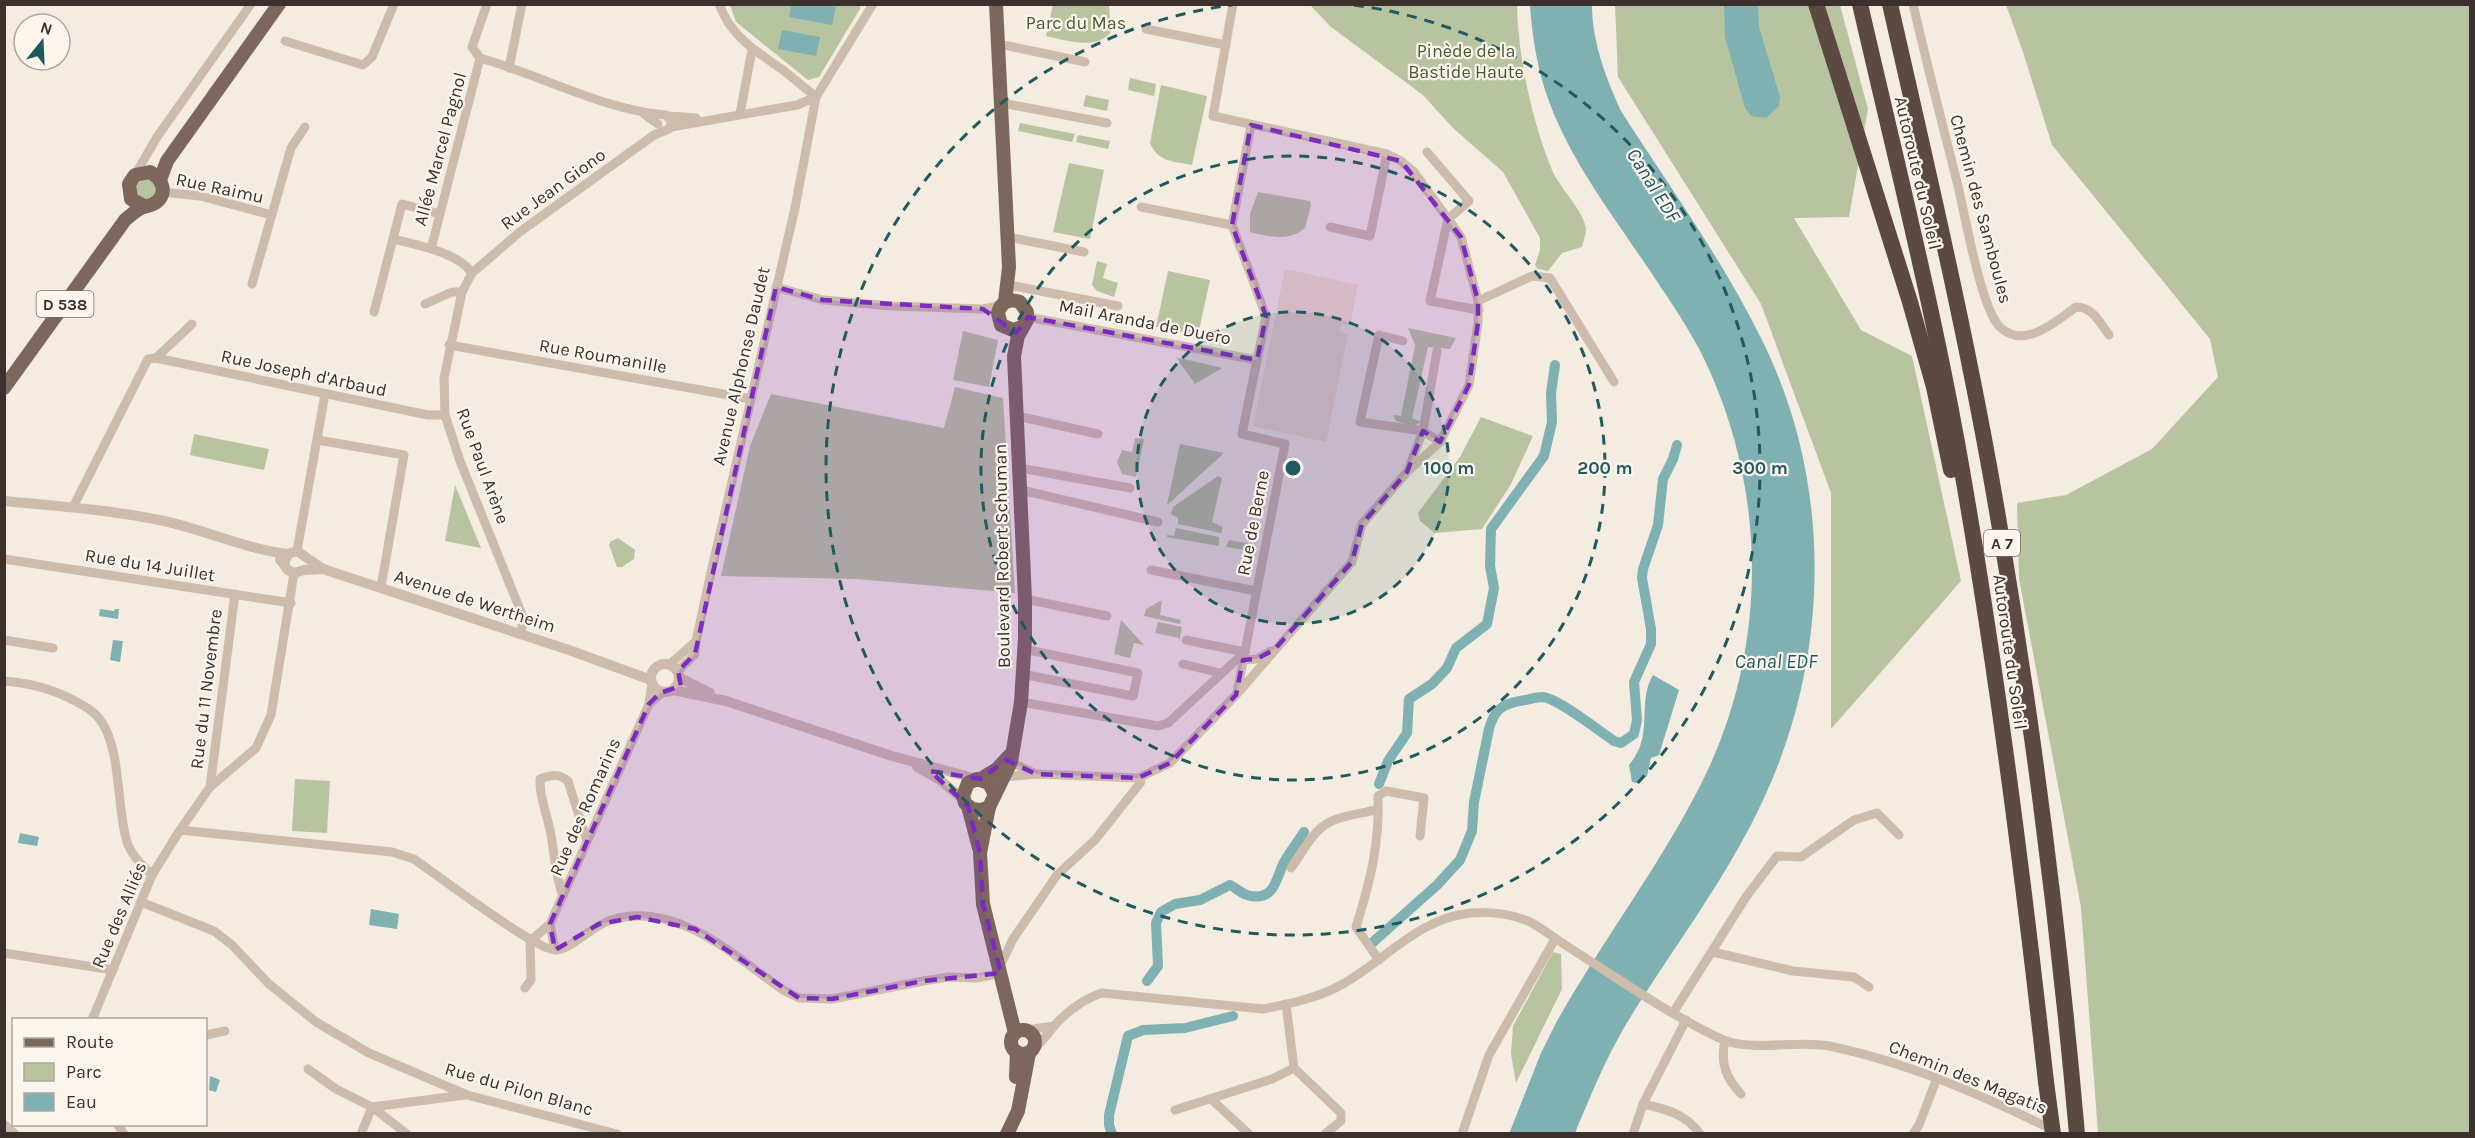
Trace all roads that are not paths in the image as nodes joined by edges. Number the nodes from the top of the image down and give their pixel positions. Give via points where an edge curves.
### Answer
1 (250, 4) edge
2 (279, 4) edge
3 (394, 4) edge
4 (487, 4) edge
5 (522, 4) edge
6 (719, 4) edge
7 (873, 4) edge
8 (996, 4) edge
9 (1233, 4) edge
10 (1816, 4) edge
11 (1860, 4) edge
12 (1890, 4) edge
13 (1913, 4) edge
14 (1146, 29) dead end
15 (285, 41) dead end
16 (999, 44) junction
17 (1226, 45) junction
18 (752, 50) junction
19 (480, 58) junction
20 (1085, 62) dead end
21 (509, 68) junction
22 (816, 97) junction
23 (1002, 103) junction
24 (642, 112) junction
25 (740, 114) junction
26 (666, 116) junction
27 (708, 119) junction
28 (1107, 123) dead end
29 (1251, 125) junction
30 (305, 127) dead end
31 (661, 128) junction
32 (1427, 152) dead end
33 (1387, 154) junction
34 (135, 175) junction
35 (158, 182) junction
36 (131, 199) junction
37 (144, 206) junction
38 (1141, 207) dead end
39 (440, 214) junction
40 (272, 215) junction
41 (1448, 219) junction
42 (125, 220) junction
43 (1232, 225) junction
44 (1330, 227) dead end
45 (1008, 237) junction
46 (393, 239) junction
47 (431, 249) junction
48 (1084, 252) dead end
49 (1010, 267) junction
50 (472, 273) junction
51 (252, 284) dead end
52 (1014, 286) junction
53 (776, 287) junction
54 (462, 292) junction
55 (1020, 302) junction
56 (425, 304) dead end
57 (1479, 305) junction
58 (1118, 306) dead end
59 (1001, 308) junction
60 (374, 312) dead end
61 (192, 324) dead end
62 (1019, 324) junction
63 (2109, 335) dead end
64 (1403, 341) dead end
65 (449, 345) junction
66 (1437, 351) dead end
67 (156, 358) junction
68 (1257, 360) junction
69 (1614, 382) dead end
70 (4, 388) edge
71 (325, 394) junction
72 (751, 399) junction
73 (445, 415) junction
74 (1017, 416) junction
75 (1423, 431) junction
76 (1098, 434) dead end
77 (318, 440) junction
78 (1440, 442) junction
79 (1020, 468) junction
80 (1407, 472) junction
81 (1130, 488) dead end
82 (1965, 488) junction
83 (1021, 490) junction
84 (4, 501) edge
85 (73, 507) junction
86 (1158, 522) dead end
87 (294, 556) junction
88 (4, 560) edge
89 (323, 569) junction
90 (1151, 570) dead end
91 (299, 572) junction
92 (381, 587) junction
93 (1256, 591) junction
94 (235, 594) junction
95 (1025, 599) junction
96 (291, 603) junction
97 (1107, 616) dead end
98 (521, 634) junction
99 (4, 640) edge
100 (1186, 640) dead end
101 (53, 648) dead end
102 (1024, 649) junction
103 (1275, 649) junction
104 (1244, 656) junction
105 (1183, 664) dead end
106 (676, 671) junction
107 (1220, 673) junction
108 (1022, 674) junction
109 (652, 678) junction
110 (4, 681) edge
111 (668, 691) junction
112 (1236, 695) junction
113 (726, 701) junction
114 (1021, 702) junction
115 (649, 704) junction
116 (1011, 758) junction
117 (906, 761) junction
118 (1036, 774) junction
119 (1004, 777) junction
120 (979, 779) junction
121 (1141, 782) dead end
122 (210, 787) junction
123 (992, 801) junction
124 (966, 803) junction
125 (1378, 809) junction
126 (180, 830) junction
127 (1899, 835) dead end
128 (1420, 836) dead end
129 (587, 841) junction
130 (980, 853) junction
131 (1291, 868) dead end
132 (152, 876) junction
133 (563, 896) junction
134 (141, 902) junction
135 (550, 924) junction
136 (1555, 939) junction
137 (530, 941) junction
138 (555, 950) junction
139 (1713, 952) junction
140 (4, 953) edge
141 (1379, 960) junction
142 (999, 962) junction
143 (113, 970) junction
144 (1869, 987) dead end
145 (525, 988) dead end
146 (1286, 1004) junction
147 (1673, 1013) junction
148 (95, 1018) edge
149 (1686, 1020) junction
150 (1054, 1026) junction
151 (225, 1031) dead end
152 (1022, 1031) junction
153 (207, 1035) edge
154 (1725, 1041) junction
155 (1027, 1051) junction
156 (1294, 1068) junction
157 (308, 1069) dead end
158 (1937, 1078) junction
159 (1741, 1094) dead end
160 (467, 1095) junction
161 (1211, 1099) junction
162 (1643, 1104) junction
163 (372, 1107) junction
164 (1175, 1110) dead end
165 (4, 1125) edge
166 (1007, 1133) edge
167 (14, 1134) edge
168 (362, 1134) edge
169 (407, 1134) edge
170 (617, 1134) edge
171 (1249, 1134) edge
172 (1325, 1134) edge
173 (1462, 1134) edge
174 (1634, 1134) edge
175 (1700, 1134) edge
176 (1913, 1134) edge
177 (2053, 1134) edge
178 (2061, 1134) edge
179 (2078, 1134) edge

1 - 34 street
2 - 35 main road via 167,161
3 - 15 street via 372,57 363,65
4 - 19 street, Allée Marcel Pagnol via 472,47
5 - 21 street
6 - 18 street via 724,19
7 - 22 street
8 - 16 main road
9 - 17 street
10 - 82 highway via 1919,334 1952,475
11 - 82 highway, Autoroute du Soleil / A 7 via 1946,383
12 - 179 highway, Autoroute du Soleil / A 7 via 1999,520 2043,820
13 - 63 street, Chemin des Samboules via 1990,313 2000,327 2028,336 2081,307 2091,311
14 - 17 street
16 - 20 street
16 - 23 main road
17 - 29 street via 1213,116
18 - 22 street
18 - 25 street
19 - 21 street
19 - 39 street, Allée Marcel Pagnol
21 - 24 street
22 - 25 street via 797,105
22 - 53 street, Avenue Alphonse Daudet
23 - 28 street
23 - 45 main road
24 - 26 street
24 - 31 street
25 - 27 street
26 - 27 street
26 - 31 street via 672,122
27 - 31 street
29 - 33 street
29 - 43 street
30 - 40 street, Rue Raimu via 291,148
31 - 50 street, Rue Jean Giono via 521,231
32 - 41 street via 1469,201
33 - 41 street via 1414,172
33 - 44 street via 1370,236
34 - 35 main road
34 - 36 main road via 129,184
35 - 37 main road via 154,204
35 - 40 street, Rue Raimu
36 - 37 main road
36 - 42 main road, D 538
37 - 42 main road, D 538
38 - 43 street
39 - 46 street via 402,204
39 - 47 street, Allée Marcel Pagnol
40 - 51 street, Rue Raimu
41 - 57 street via 1461,237
41 - 57 street via 1430,301
42 - 70 main road, D 538
43 - 68 street via 1266,316
45 - 48 street
45 - 49 main road
46 - 47 street
46 - 60 street
47 - 50 street via 460,261
49 - 52 main road
49 - 59 main road
50 - 54 street, Rue Paul Arène
52 - 55 main road
52 - 58 street
53 - 59 street via 824,300
53 - 72 street, Avenue Alphonse Daudet
54 - 56 street via 452,292
54 - 65 street, Rue Paul Arène
55 - 59 main road
55 - 62 main road via 1026,308
57 - 69 street via 1532,276 1550,278
57 - 78 street via 1469,385
59 - 62 main road via 1001,325
61 - 67 street
62 - 68 street, Mail Aranda de Duero
62 - 74 main road, Boulevard Robert Schuman via 1014,356
64 - 75 street via 1379,335 1360,422
65 - 72 street, Rue Roumanille
65 - 73 street, Rue Paul Arène
66 - 75 street
67 - 71 street, Rue Joseph d'Arbaud
67 - 85 street via 148,359
68 - 93 street, Rue de Berne via 1242,434 1285,444
71 - 73 street, Rue Joseph d'Arbaud
71 - 77 street
72 - 106 street, Avenue Alphonse Daudet via 696,654
73 - 98 street, Rue Paul Arène via 521,612
74 - 76 street
74 - 79 main road, Boulevard Robert Schuman
75 - 78 street
75 - 80 street
77 - 87 street
77 - 92 street via 404,455
78 - 80 street
79 - 81 street
79 - 83 main road, Boulevard Robert Schuman
80 - 103 street via 1362,524 1352,562
82 - 177 highway, Autoroute du Soleil / A 7, bridge via 2018,841
83 - 86 street
83 - 95 main road, Boulevard Robert Schuman
84 - 85 street, Avenue de Wertheim
85 - 87 street, Avenue de Wertheim via 164,521
87 - 89 street, Avenue de Wertheim
87 - 91 street via 288,570
87 - 91 street via 307,564
88 - 94 street, Rue du 14 Juillet
89 - 91 street, Avenue de Wertheim
89 - 92 street, Avenue de Wertheim
90 - 93 street
91 - 96 street, Rue des Alliés
92 - 98 street, Avenue de Wertheim
93 - 104 street, Rue de Berne
94 - 96 street, Rue du 14 Juillet
94 - 122 street, Rue du 11 Novembre
95 - 97 street
95 - 102 main road, Boulevard Robert Schuman
96 - 122 street, Rue des Alliés via 271,714 256,748
98 - 109 street, Avenue de Wertheim
99 - 101 street
100 - 104 street
102 - 108 main road, Boulevard Robert Schuman
102 - 108 street via 1138,673 1133,696
103 - 104 street via 1257,659
103 - 112 street
104 - 107 street
104 - 112 street, Rue de Berne
105 - 107 street
106 - 109 street via 660,664
106 - 111 street
106 - 113 street via 689,684
107 - 114 street via 1168,723 1158,726
108 - 114 main road, Boulevard Robert Schuman
109 - 111 street
109 - 115 street, Rue des Romarins
110 - 132 street via 63,694 98,717 111,743 127,843
111 - 113 street
111 - 115 street, Rue des Romarins
112 - 118 street via 1170,763 1138,778
113 - 117 street
114 - 116 main road, Boulevard Robert Schuman
115 - 129 street, Rue des Romarins
116 - 118 street
116 - 119 main road, Boulevard Robert Schuman
116 - 120 main road
117 - 120 street
117 - 124 street via 940,780
118 - 119 street
119 - 123 main road, Boulevard Robert Schuman
120 - 123 main road via 992,786
120 - 124 main road via 965,787
121 - 142 street via 1095,840 1057,875
122 - 126 street, Rue des Alliés
123 - 124 main road via 976,810
123 - 130 main road, Boulevard Robert Schuman
124 - 130 main road
125 - 128 street via 1378,796 1386,791 1424,798
125 - 131 street via 1333,820 1317,831
125 - 141 street via 1379,827 1368,888 1356,927
126 - 132 street, Rue des Alliés
126 - 137 street via 392,852 414,859
127 - 139 street via 1876,813 1854,820 1800,857 1777,856 1746,897
129 - 133 street, Rue des Romarins
129 - 133 street via 568,781 551,774 540,779
130 - 142 main road via 983,904
132 - 134 street, Rue des Alliés
133 - 135 street, Rue des Romarins
134 - 143 street, Rue des Alliés
134 - 160 street, Rue du Pilon Blanc via 214,931 316,1022 369,1053
135 - 137 street
135 - 138 street
136 - 141 street via 1531,923 1497,913 1469,913 1436,921 1399,942
136 - 147 street, Chemin des Magatis
136 - 173 street via 1489,1055
137 - 138 street
137 - 145 street via 531,980
138 - 142 street via 615,919 669,920 695,929 799,998 832,999 950,977 977,978
139 - 144 street via 1793,971 1854,977
139 - 147 street
140 - 143 street
141 - 146 street via 1339,986
142 - 152 main road
143 - 148 street, Rue des Alliés
146 - 150 street via 1263,1009 1102,993 1092,996
146 - 156 street
147 - 149 street, Chemin des Magatis
149 - 154 street, Chemin des Magatis
149 - 162 street
150 - 152 street
150 - 155 street
151 - 153 street
152 - 155 main road via 1035,1037
152 - 155 main road via 1011,1043
154 - 158 street, Chemin des Magatis via 1826,1046
154 - 159 street via 1723,1062 1729,1081
155 - 166 main road via 1018,1111
156 - 161 street
156 - 172 street via 1341,1113 1341,1121
157 - 163 street
158 - 176 street
158 - 178 street, Chemin des Magatis
160 - 163 street
160 - 170 street, Rue du Pilon Blanc
161 - 164 street
161 - 171 street
162 - 174 street
162 - 175 street via 1668,1109 1692,1122
163 - 168 street
163 - 169 street
165 - 167 street

